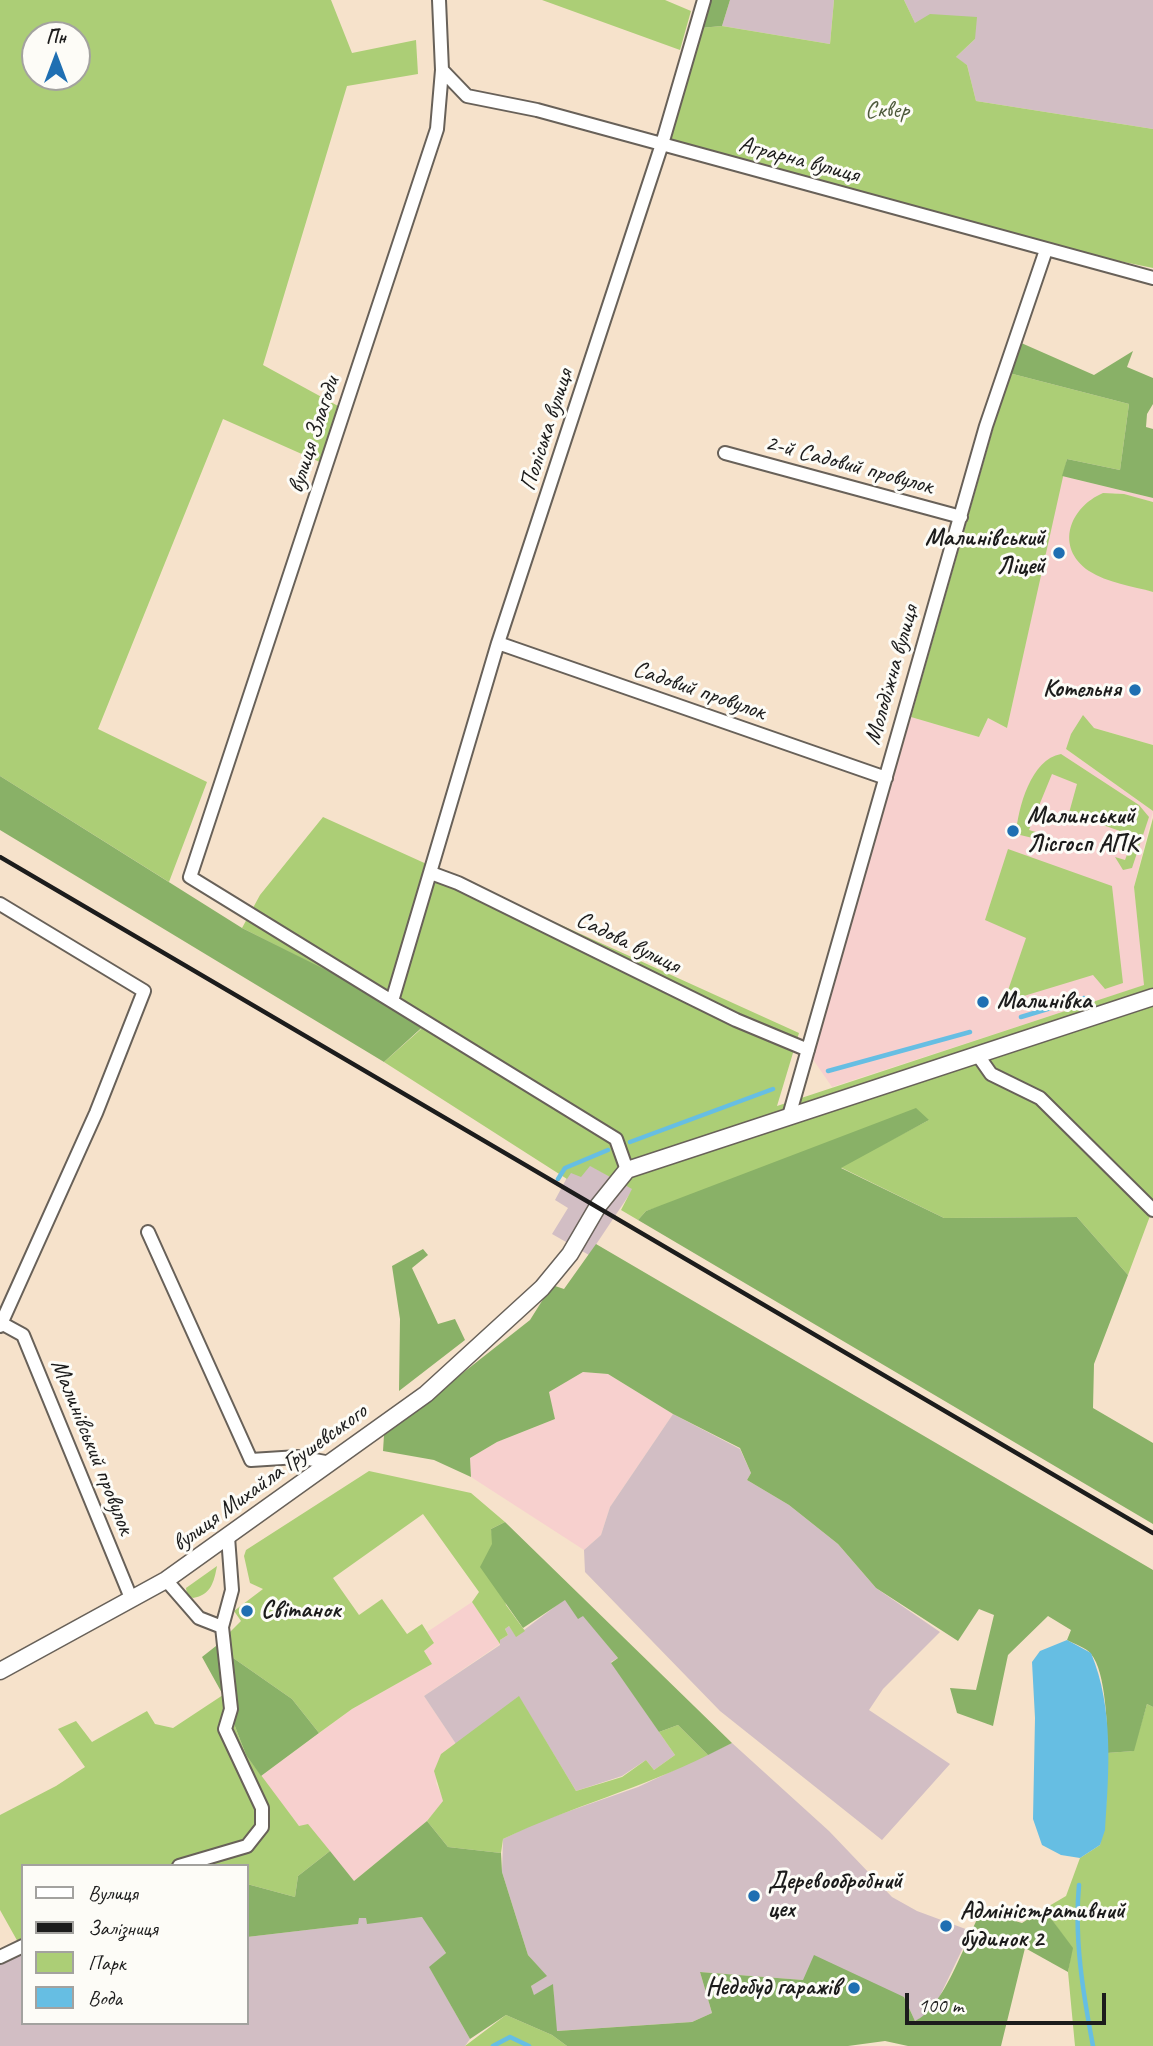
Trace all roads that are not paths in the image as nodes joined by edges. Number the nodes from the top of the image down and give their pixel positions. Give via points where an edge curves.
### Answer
1 (439, 0) edge
2 (704, 0) edge
3 (442, 70) junction
4 (662, 144) junction
5 (1046, 250) junction
6 (1153, 278) edge
7 (725, 453) dead end
8 (961, 517) junction
9 (498, 643) junction
10 (886, 778) junction
11 (431, 873) junction
12 (0, 905) edge
13 (1153, 997) edge
14 (392, 1001) junction
15 (808, 1050) junction
16 (977, 1054) junction
17 (789, 1116) junction
18 (627, 1170) junction
19 (1153, 1210) edge
20 (148, 1232) dead end
21 (1, 1324) edge
22 (331, 1463) junction
23 (228, 1537) junction
24 (166, 1580) junction
25 (131, 1598) junction
26 (222, 1627) junction
27 (0, 1671) edge
28 (186, 1864) edge
29 (21, 1947) edge
30 (0, 1957) edge

1 - 3 street, вулиця Злагоди
2 - 4 street, Поліська вулиця
3 - 4 street, Аграрна вулиця via 467,96
3 - 14 street, вулиця Злагоди via 437,129 190,877
4 - 5 street, Аграрна вулиця
4 - 9 street, Поліська вулиця
5 - 6 street, Аграрна вулиця
5 - 8 street, Молодіжна вулиця via 986,426
7 - 8 street, 2-й Садовий провулок
8 - 10 street, Молодіжна вулиця
9 - 10 street, Садовий провулок
9 - 11 street, Поліська вулиця
10 - 15 street, Молодіжна вулиця
11 - 14 street, Поліська вулиця
11 - 15 street, Садова вулиця
12 - 21 street via 144,991 96,1113
13 - 16 street
14 - 18 street via 616,1139
15 - 17 street, Молодіжна вулиця
16 - 17 street
16 - 19 street via 991,1074 1040,1098
17 - 18 street
18 - 22 street, вулиця Михайла Грушевського via 542,1288 426,1394
20 - 22 street via 251,1460 298,1457
21 - 25 street, Малинівський провулок via 23,1335
22 - 23 street, вулиця Михайла Грушевського
23 - 24 street, вулиця Михайла Грушевського
23 - 26 street via 232,1590
24 - 25 street, вулиця Михайла Грушевського
24 - 26 street via 199,1618
25 - 27 street, вулиця Михайла Грушевського
26 - 28 street via 231,1709 225,1729 262,1808 262,1827 247,1846
29 - 30 street

